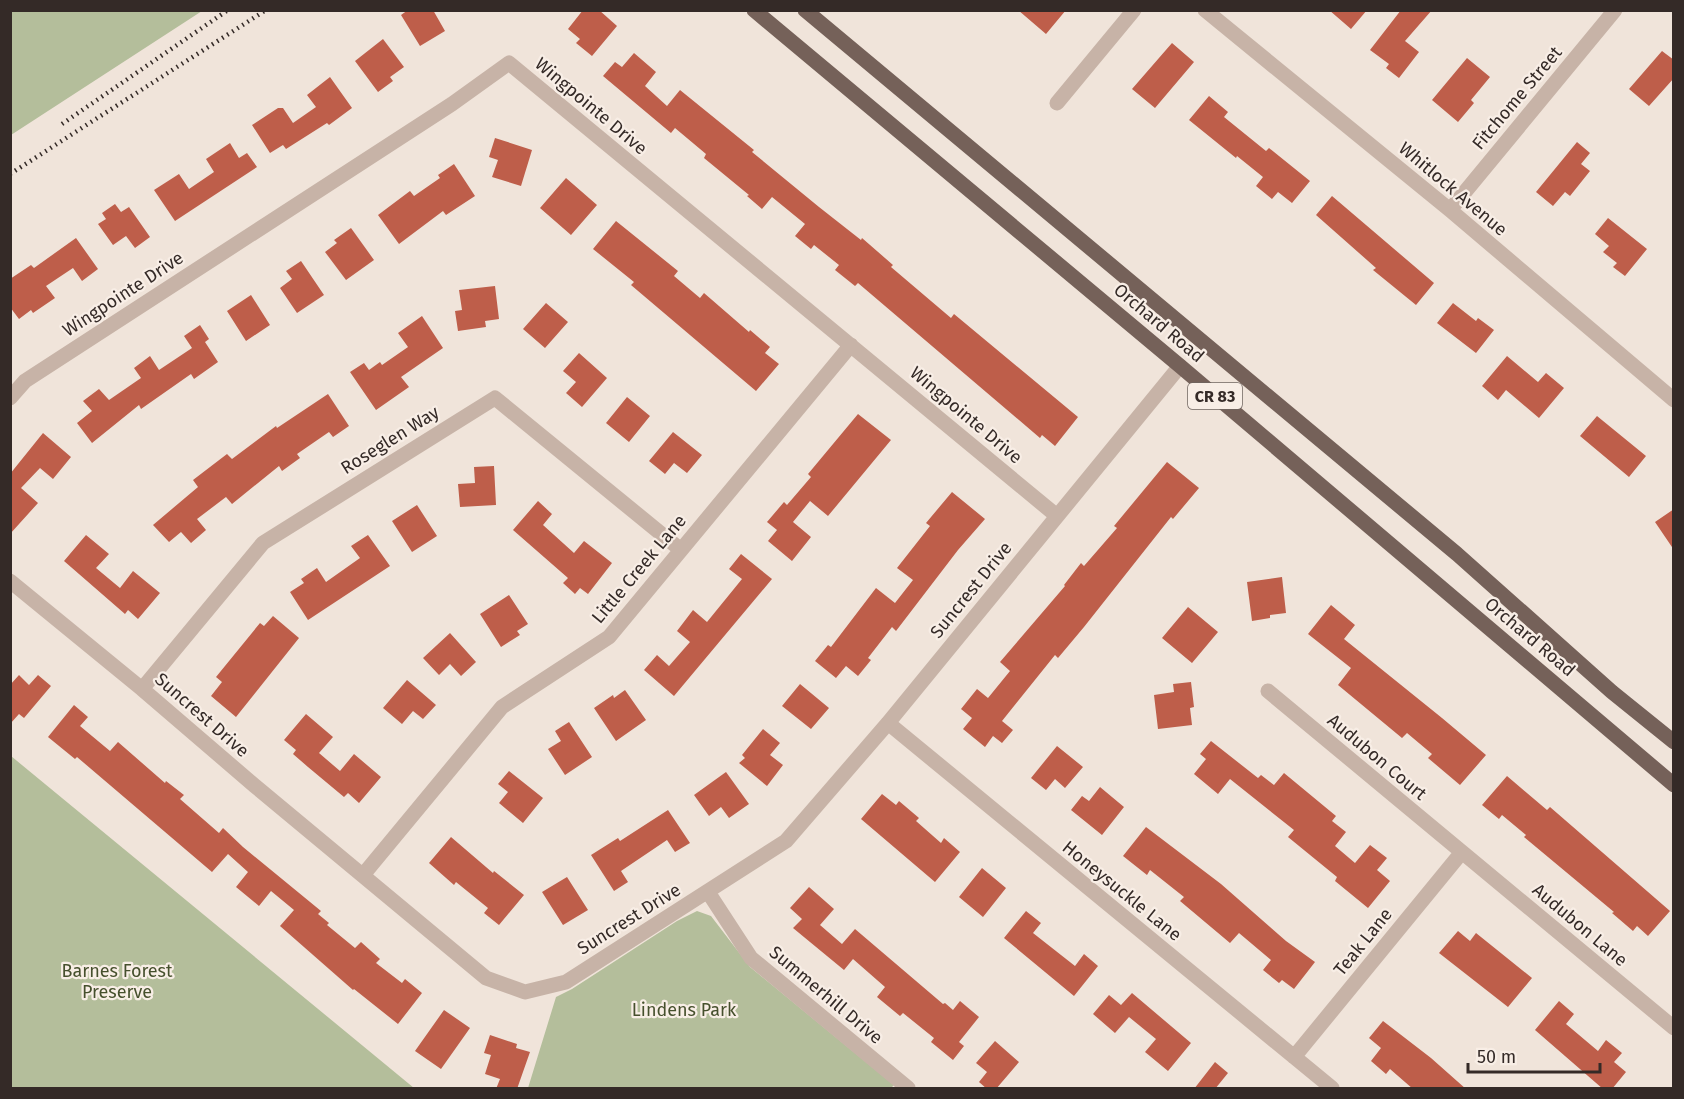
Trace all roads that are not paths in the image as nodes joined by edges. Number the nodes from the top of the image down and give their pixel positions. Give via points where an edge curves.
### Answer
1 (754, 10) edge
2 (805, 10) edge
3 (1134, 10) edge
4 (1205, 10) edge
5 (1614, 10) edge
6 (1057, 102) dead end
7 (1450, 210) junction
8 (851, 345) junction
9 (1180, 366) junction
10 (10, 398) edge
11 (1674, 400) edge
12 (1057, 516) junction
13 (681, 550) junction
14 (10, 580) edge
15 (142, 689) junction
16 (1268, 691) dead end
17 (888, 723) junction
18 (1674, 742) edge
19 (1674, 785) edge
20 (1462, 852) junction
21 (363, 874) junction
22 (708, 892) junction
23 (1674, 1028) edge
24 (1294, 1056) junction
25 (908, 1089) edge
26 (1332, 1089) edge

1 - 9 main road, Orchard Road / CR 83
2 - 18 main road, Orchard Road / CR 83 via 1457,554
3 - 6 street
4 - 7 street, Whitlock Avenue
5 - 7 street, Fitchome Street
7 - 11 street, Whitlock Avenue
8 - 10 street, Wingpointe Drive via 509,63 25,381
8 - 12 street, Wingpointe Drive
8 - 13 street, Little Creek Lane
9 - 12 street, Suncrest Drive
9 - 19 main road, Orchard Road / CR 83
12 - 17 street, Suncrest Drive
13 - 15 street, Roseglen Way via 495,398 263,543
13 - 21 street, Little Creek Lane via 609,637 502,707
14 - 15 street, Suncrest Drive
15 - 21 street, Suncrest Drive
16 - 20 street, Audubon Court
17 - 22 street, Suncrest Drive via 786,841
17 - 24 street, Honeysuckle Lane
20 - 23 street, Audubon Lane
20 - 24 street, Teak Lane
21 - 22 street, Suncrest Drive via 486,978 525,992 566,982
22 - 25 street, Summerhill Drive via 752,958
24 - 26 street, Honeysuckle Lane

